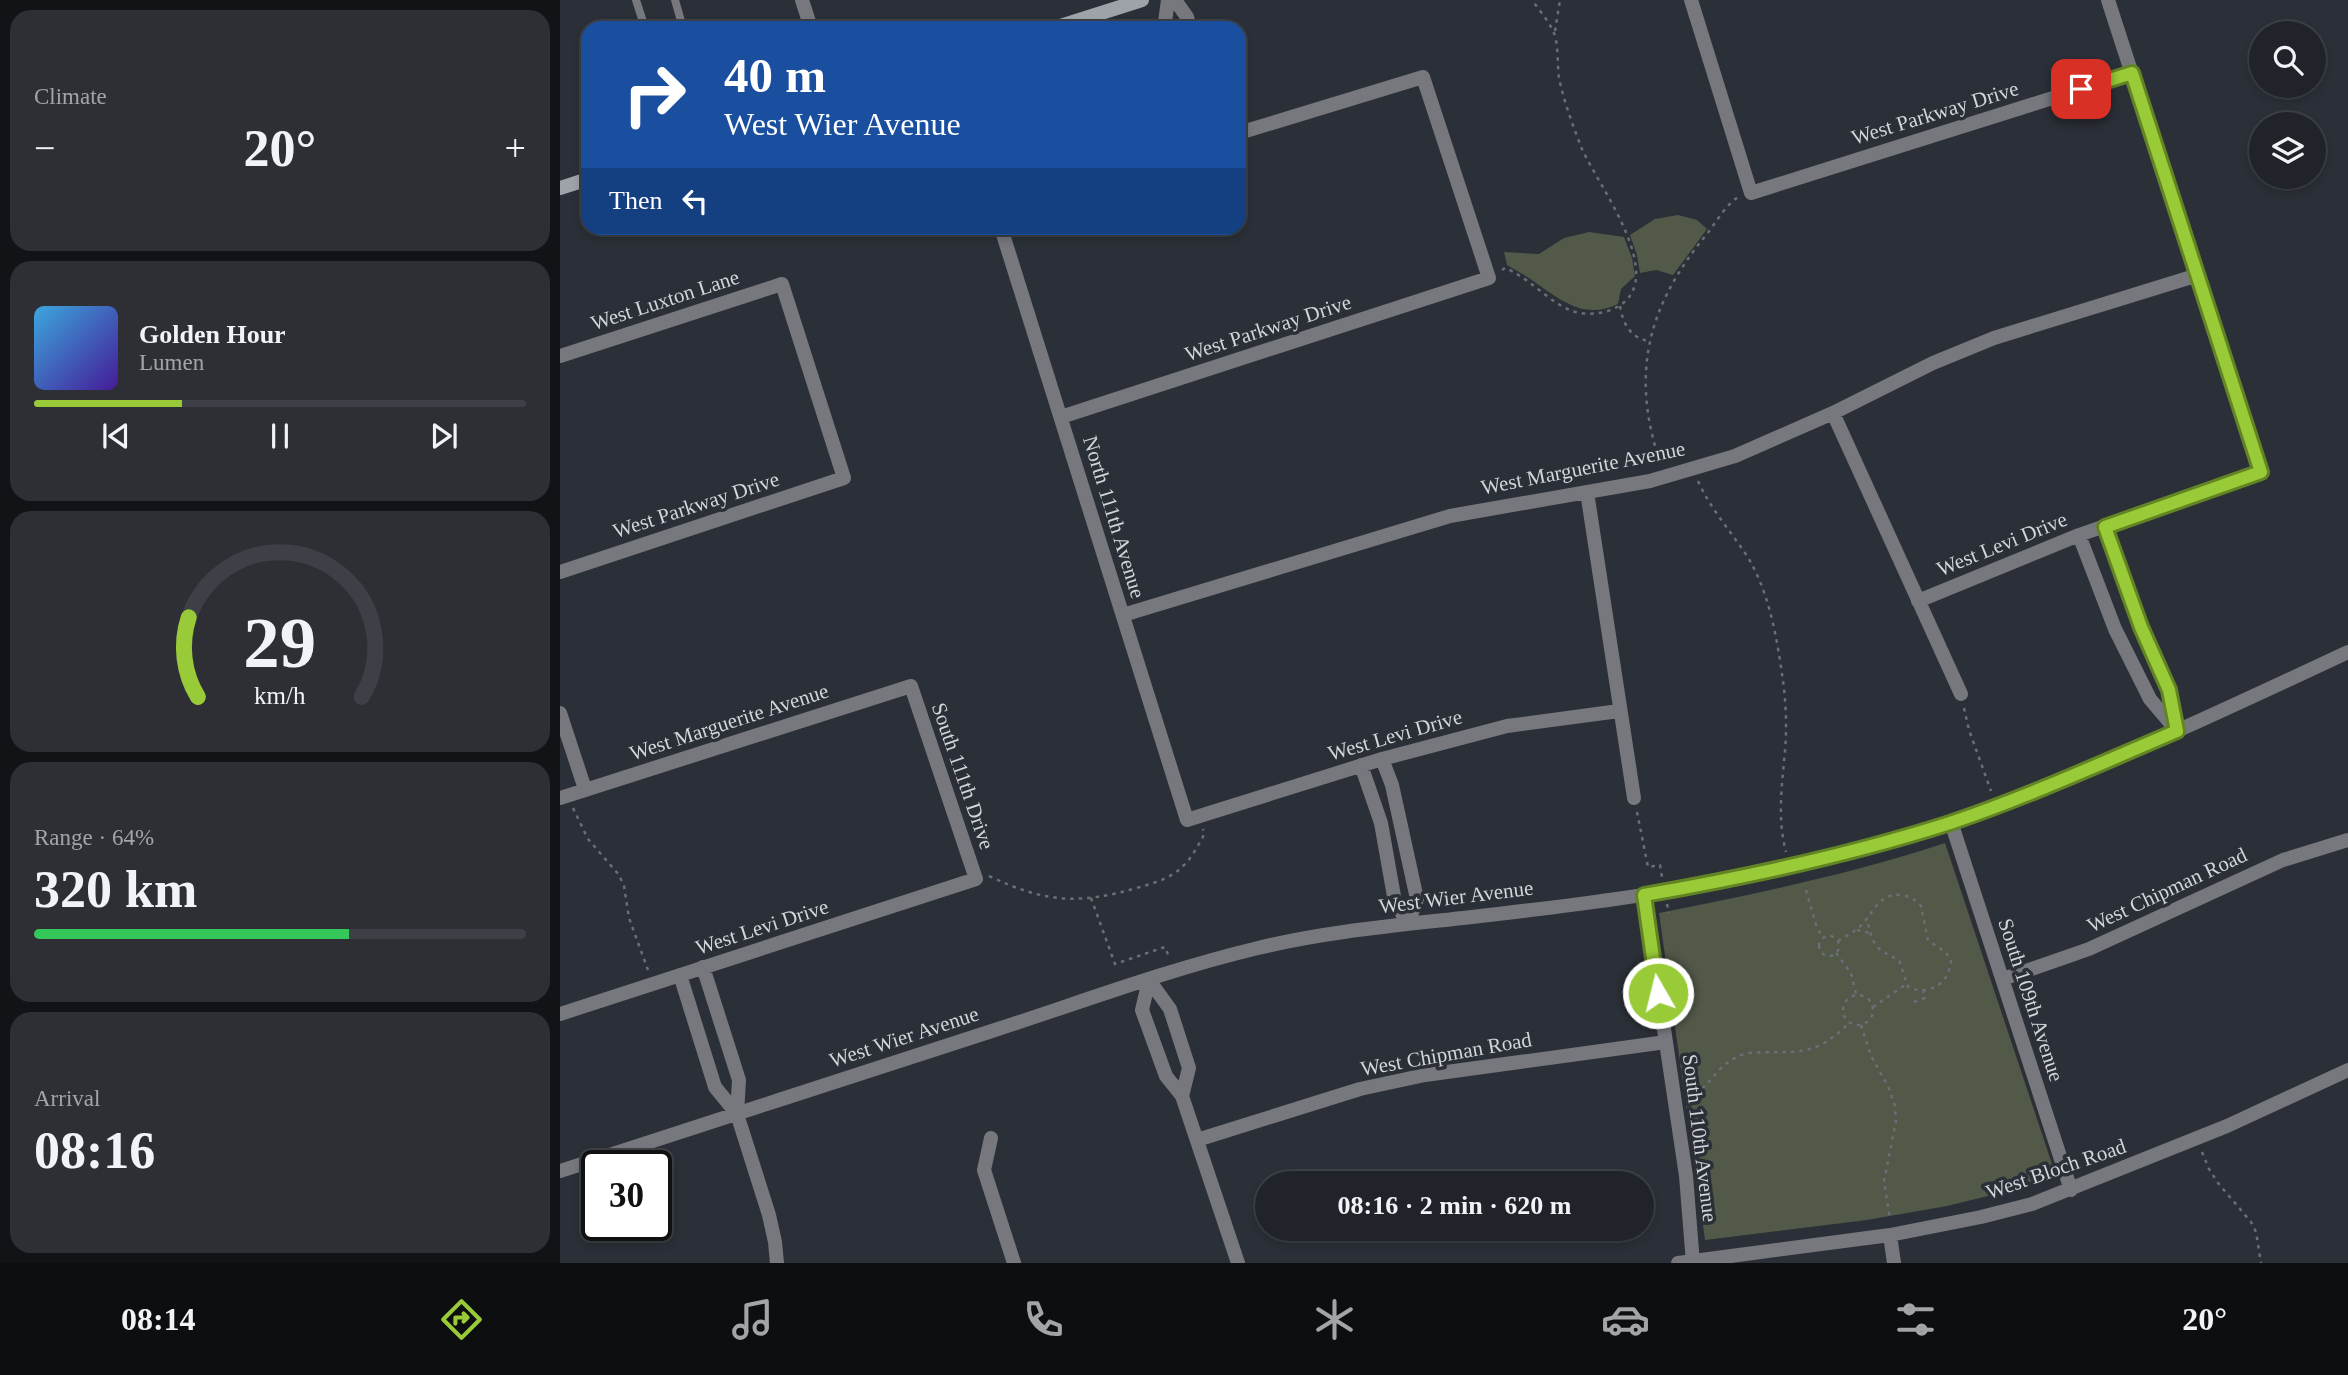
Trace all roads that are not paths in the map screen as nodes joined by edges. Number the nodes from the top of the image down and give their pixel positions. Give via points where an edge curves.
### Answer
1 (636, 0) edge
2 (675, 0) edge
3 (802, 0) edge
4 (1142, 0) edge
5 (1168, 0) edge
6 (1175, 0) edge
7 (1691, 0) edge
8 (2108, 0) edge
9 (643, 21) edge
10 (680, 21) edge
11 (808, 21) edge
12 (1076, 21) edge
13 (1165, 21) edge
14 (1188, 21) edge
15 (2132, 73) junction
16 (1246, 131) edge
17 (581, 180) edge
18 (560, 188) edge
19 (1003, 235) edge
20 (2198, 275) junction
21 (560, 356) edge
22 (1833, 414) junction
23 (1061, 417) junction
24 (844, 478) joint
25 (1587, 492) junction
26 (2105, 527) junction
27 (2079, 535) junction
28 (560, 572) edge
29 (1918, 601) junction
30 (1123, 615) junction
31 (2348, 652) edge
32 (911, 686) joint
33 (1961, 694) road end
34 (1619, 711) junction
35 (560, 713) edge
36 (2177, 731) junction
37 (1382, 759) junction
38 (1361, 765) junction
39 (585, 789) junction
40 (564, 796) edge
41 (1634, 799) road end
42 (1194, 818) joint
43 (1951, 822) junction
44 (2348, 840) edge
45 (976, 879) joint
46 (1644, 895) junction
47 (1408, 923) junction
48 (703, 967) junction
49 (673, 977) junction
50 (2003, 979) junction
51 (1149, 980) junction
52 (560, 1014) edge
53 (1666, 1042) junction
54 (2348, 1070) edge
55 (1182, 1096) junction
56 (737, 1114) junction
57 (991, 1138) dead end
58 (1197, 1140) junction
59 (560, 1171) edge
60 (2071, 1190) junction
61 (1890, 1234) junction
62 (1688, 1262) edge
63 (777, 1263) edge
64 (1014, 1263) edge
65 (1238, 1263) edge
66 (1894, 1263) edge

1 - 9 lane
2 - 10 lane
3 - 11 street
4 - 12 main road
5 - 13 street
6 - 14 street
7 - 15 street, West Parkway Drive via 1751,193
8 - 15 street
15 - 20 street
16 - 23 street, West Parkway Drive via 1423,77 1489,278
17 - 18 main road
19 - 23 street, North 111th Avenue
20 - 22 street, West Marguerite Avenue via 1994,338
20 - 26 street, West Levi Drive via 2261,472
21 - 24 street, West Luxton Lane via 783,284
22 - 25 street, West Marguerite Avenue via 1735,456
22 - 29 street
23 - 30 street, North 111th Avenue
24 - 28 street, West Parkway Drive
25 - 30 street, West Marguerite Avenue via 1450,516
25 - 34 street
26 - 27 street, West Levi Drive
26 - 36 street via 2169,690
27 - 29 street, West Levi Drive
27 - 36 street via 2115,629 2150,699
29 - 33 street
30 - 42 street, North 111th Avenue
31 - 36 street, West Wier Avenue
32 - 39 street, West Marguerite Avenue
32 - 45 street, South 111th Drive
34 - 37 street, West Levi Drive via 1507,726
34 - 41 street
35 - 39 street
36 - 43 street, West Wier Avenue
37 - 38 street, West Levi Drive
37 - 47 street via 1416,899
38 - 42 street, West Levi Drive
38 - 47 street via 1381,823 1395,902
39 - 40 street, West Marguerite Avenue
43 - 46 street, West Wier Avenue via 1789,867
43 - 50 street, South 109th Avenue
44 - 50 street, West Chipman Road via 2283,860 2089,949
45 - 48 street, West Levi Drive
46 - 47 street, West Wier Avenue
46 - 53 street, South 110th Avenue
47 - 51 street, West Wier Avenue via 1261,947
48 - 49 street, West Levi Drive
48 - 56 street via 739,1080
49 - 52 street, West Levi Drive
49 - 56 street via 715,1087
50 - 60 street, South 109th Avenue
51 - 55 street via 1142,1010 1166,1076
51 - 55 street via 1170,1009 1189,1068
51 - 56 street, West Wier Avenue
53 - 58 street, West Chipman Road via 1425,1075 1360,1089
53 - 62 street, South 110th Avenue via 1686,1176
54 - 60 street, West Bloch Road
55 - 58 street
56 - 59 street, West Wier Avenue
56 - 63 street via 769,1215
57 - 64 street via 984,1170
58 - 65 street
60 - 61 street, West Bloch Road via 2032,1204
61 - 62 street, West Bloch Road
61 - 66 street

